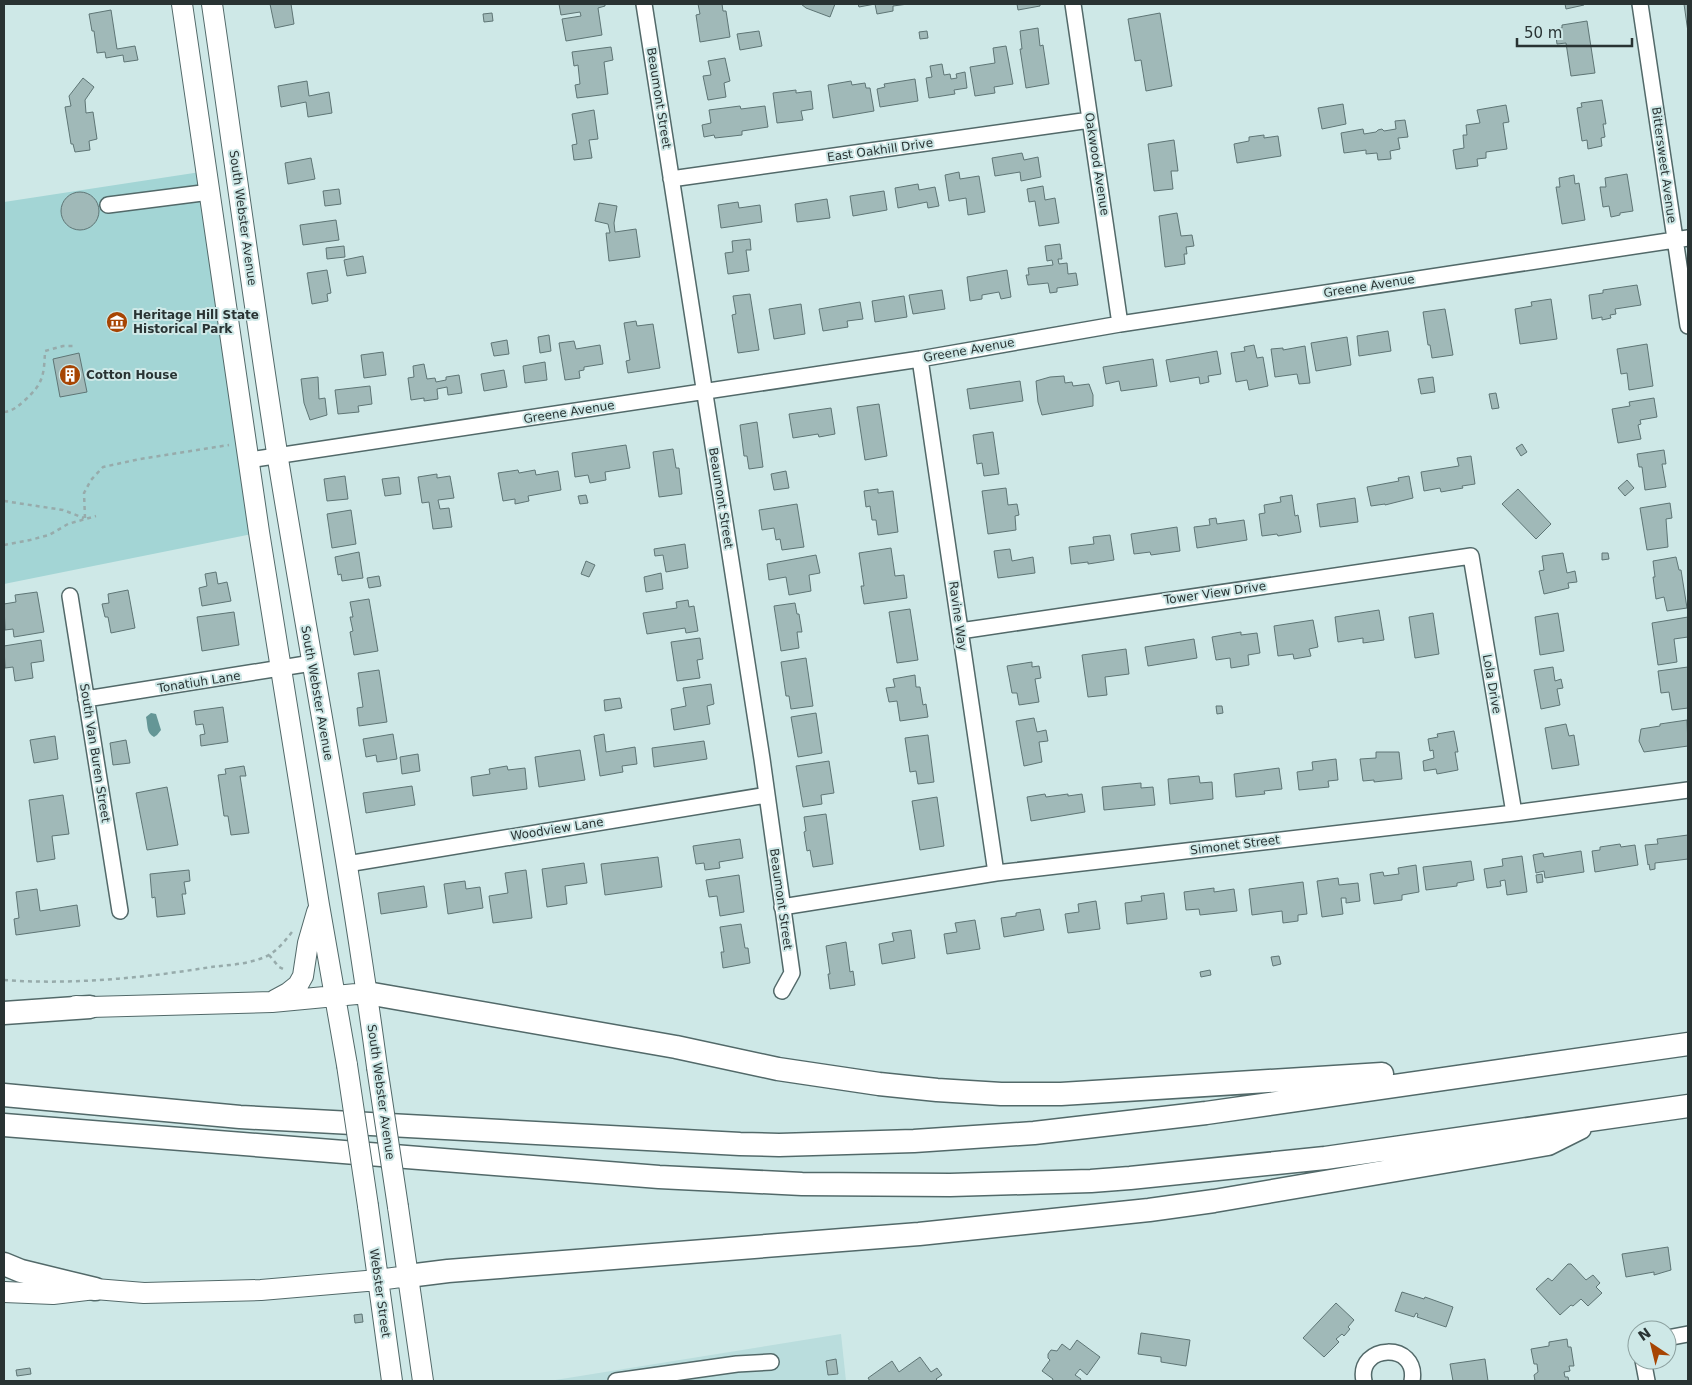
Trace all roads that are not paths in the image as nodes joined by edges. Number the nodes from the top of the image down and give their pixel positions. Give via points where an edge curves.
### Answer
1 (182, 4) edge
2 (212, 4) edge
3 (644, 4) edge
4 (1073, 4) edge
5 (1640, 4) edge
6 (1090, 120) junction
7 (671, 179) junction
8 (210, 192) junction
9 (108, 205) dead end
10 (1682, 239) edge
11 (1120, 324) junction
12 (1688, 326) edge
13 (920, 359) junction
14 (705, 392) junction
15 (278, 456) junction
16 (249, 460) junction
17 (1471, 556) joint
18 (70, 596) dead end
19 (960, 631) junction
20 (312, 663) junction
21 (280, 669) junction
22 (86, 699) junction
23 (1688, 790) edge
24 (767, 795) junction
25 (1514, 813) junction
26 (347, 864) junction
27 (996, 873) junction
28 (318, 905) junction
29 (782, 907) junction
30 (120, 910) dead end
31 (782, 991) dead end
32 (367, 993) junction
33 (335, 995) junction
34 (4, 1002) edge
35 (272, 1002) junction
36 (90, 1007) junction
37 (4, 1013) edge
38 (1688, 1044) edge
39 (1445, 1078) junction
40 (4, 1096) edge
41 (1688, 1106) edge
42 (1597, 1120) junction
43 (4, 1125) edge
44 (4, 1264) edge
45 (408, 1276) junction
46 (378, 1280) junction
47 (95, 1289) junction
48 (4, 1292) edge
49 (771, 1362) dead end
50 (392, 1381) edge
51 (423, 1381) edge
52 (616, 1381) edge
53 (1364, 1381) edge
54 (1412, 1381) edge

1 - 8 main road
2 - 15 main road, South Webster Avenue
3 - 7 street, Beaumont Street
4 - 6 street, Oakwood Avenue
5 - 10 street, Bittersweet Avenue
6 - 7 street, East Oakhill Drive
6 - 11 street, Oakwood Avenue
7 - 14 street, Beaumont Street
8 - 9 street
8 - 16 main road
10 - 11 street, Greene Avenue
10 - 12 street, Bittersweet Avenue
11 - 13 street, Greene Avenue
13 - 14 street, Greene Avenue
13 - 19 street, Ravine Way
14 - 15 street, Greene Avenue
14 - 24 street, Beaumont Street
15 - 16 street, Greene Avenue
15 - 20 main road, South Webster Avenue
16 - 21 main road
17 - 19 street, Tower View Drive
17 - 25 street, Lola Drive
18 - 22 street, South Van Buren Street
19 - 27 street, Ravine Way
20 - 21 street, Tonatiuh Lane
20 - 26 main road, South Webster Avenue
21 - 22 street, Tonatiuh Lane
21 - 28 main road
22 - 30 street, South Van Buren Street
23 - 25 street, Simonet Street
24 - 26 street, Woodview Lane
24 - 29 street, Beaumont Street
25 - 27 street, Simonet Street
26 - 32 main road, South Webster Avenue
27 - 29 street, Simonet Street
28 - 33 main road
28 - 35 main road via 303,976 298,985
29 - 31 street, Beaumont Street via 792,973
32 - 33 main road
32 - 39 highway via 676,1046 778,1069 937,1090 1060,1094 1378,1074
32 - 45 main road, South Webster Avenue, bridge
33 - 35 main road
33 - 46 main road, Webster Street, bridge
34 - 36 main road
35 - 36 main road
36 - 37 highway
38 - 39 highway
39 - 40 highway via 1206,1114 1034,1133 914,1141 779,1144 250,1118
41 - 42 highway
42 - 43 highway via 1324,1158 1130,1178 950,1185 802,1184 658,1177
42 - 45 highway via 1548,1144 1149,1210 919,1234
44 - 47 highway
45 - 46 main road
45 - 51 main road, South Webster Avenue
46 - 47 main road via 261,1290 144,1293
46 - 50 main road, Webster Street
47 - 48 main road via 53,1294
49 - 52 street
53 - 54 street via 1368,1361 1390,1351 1405,1357 1410,1363

